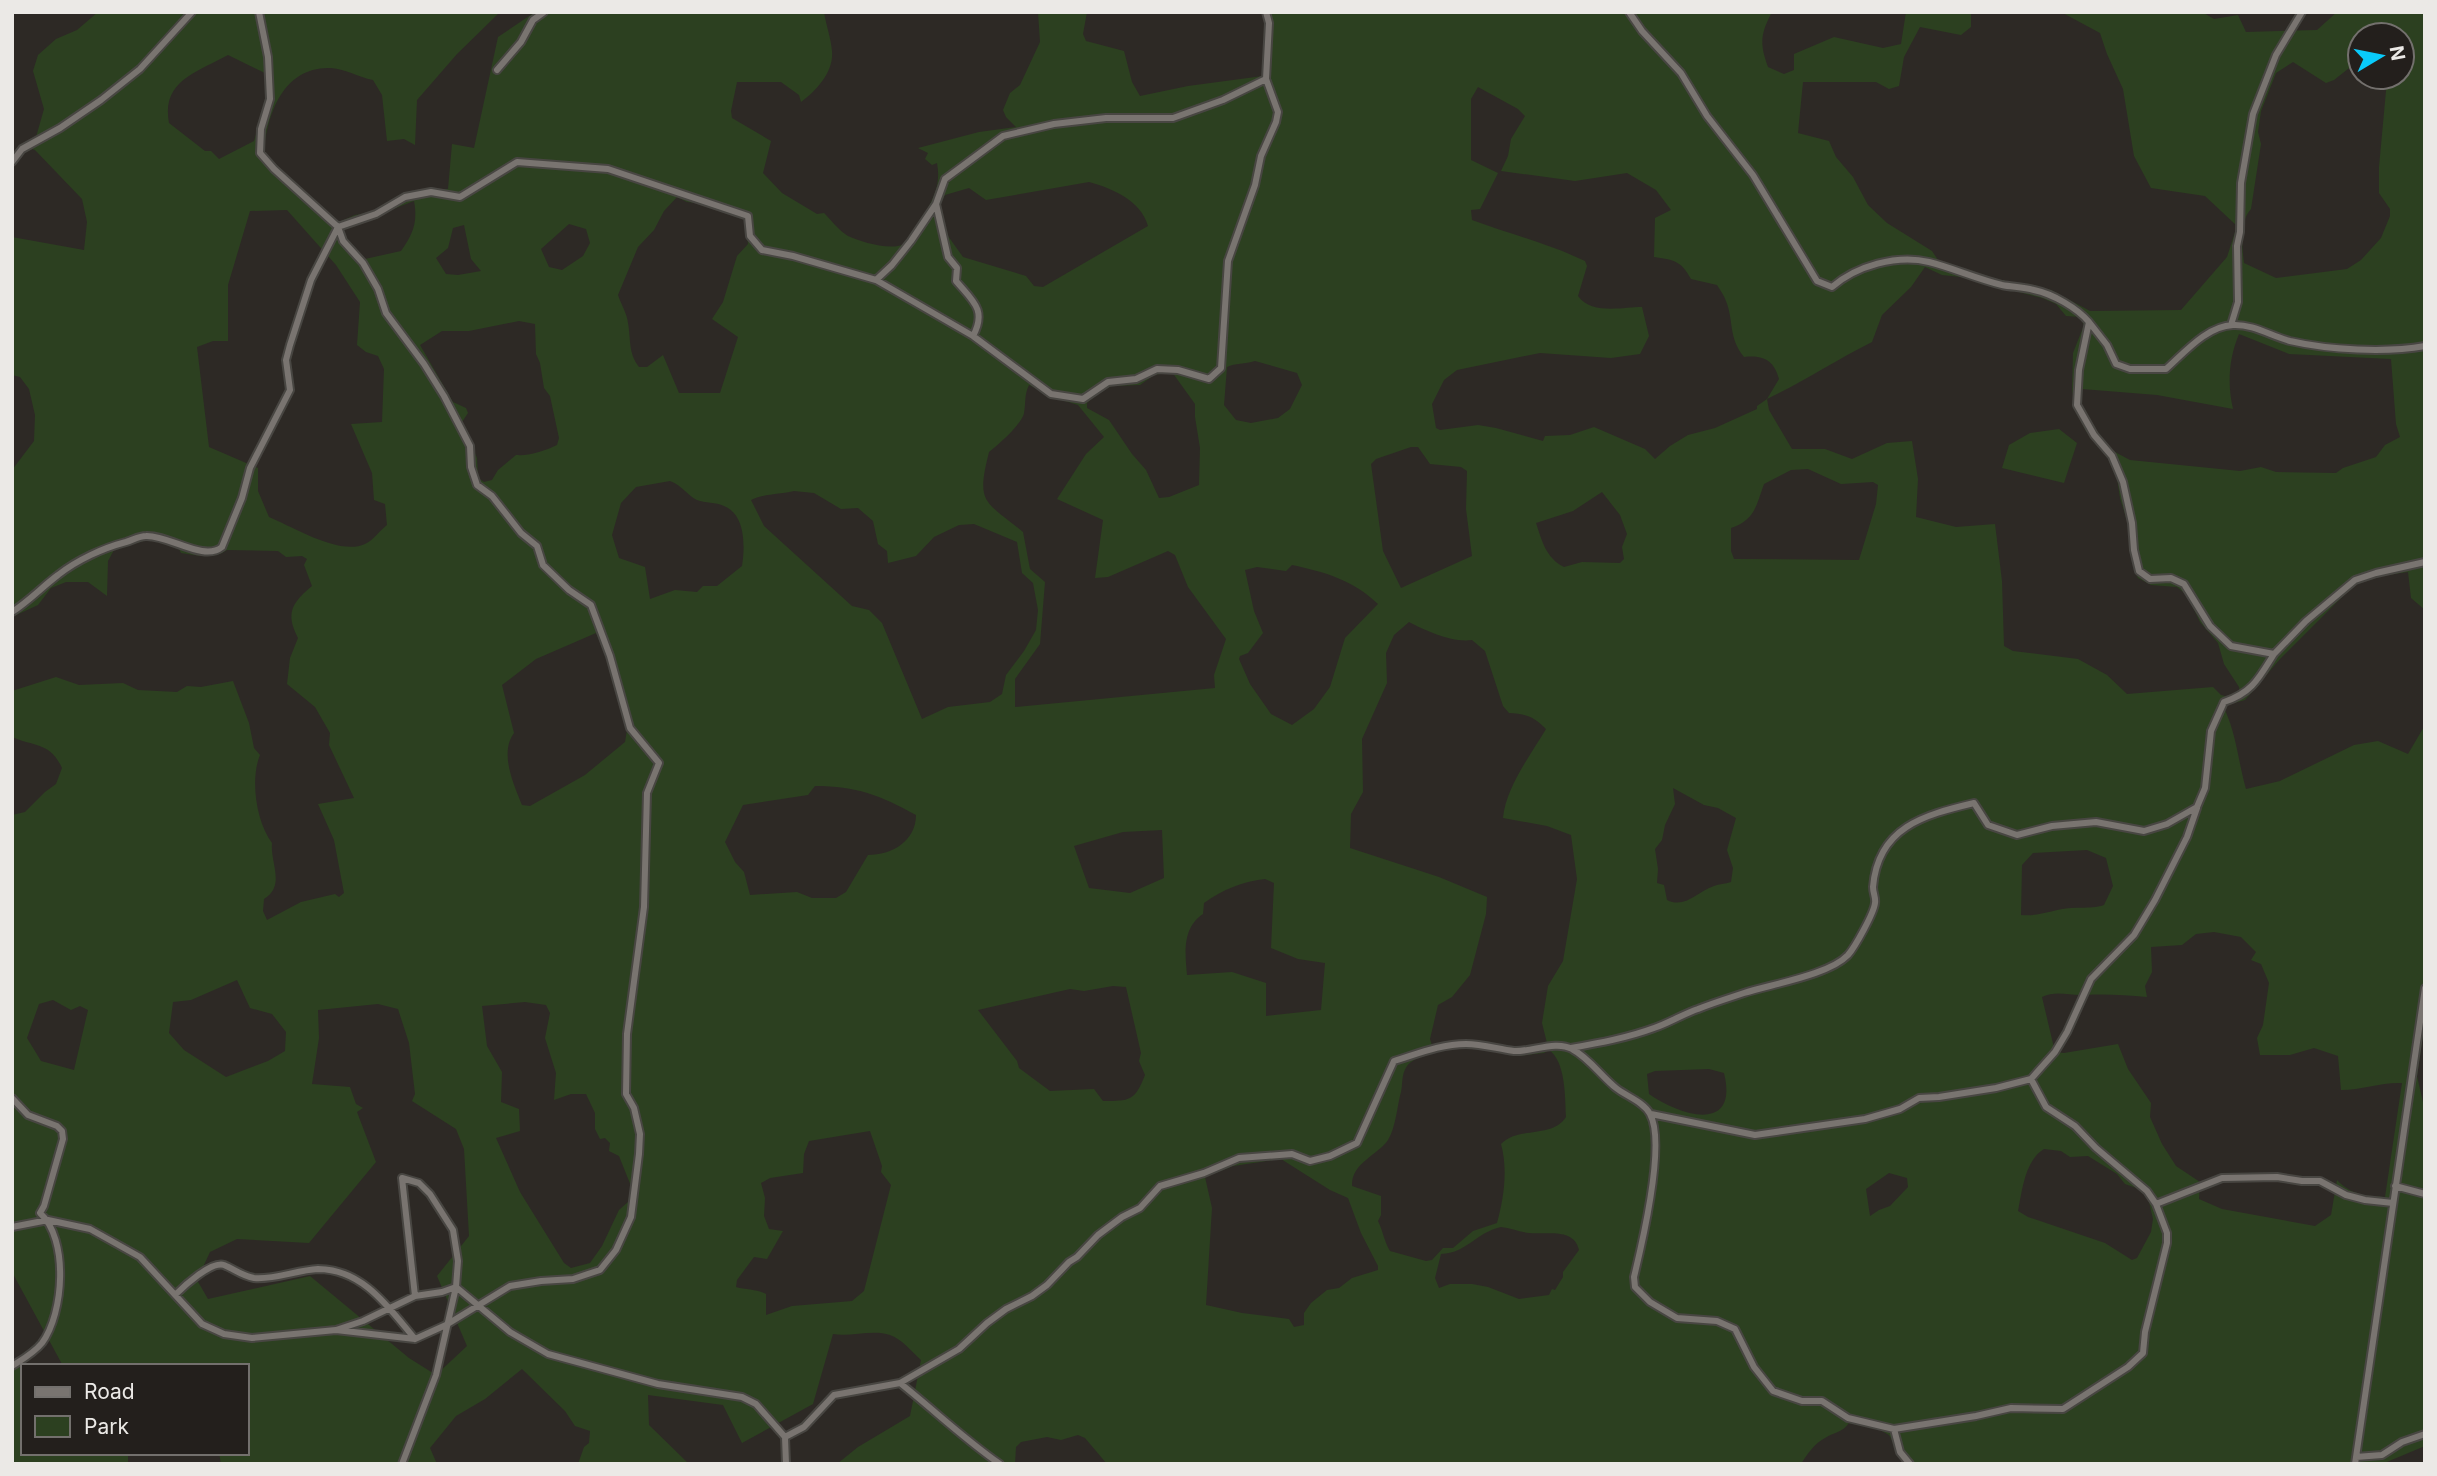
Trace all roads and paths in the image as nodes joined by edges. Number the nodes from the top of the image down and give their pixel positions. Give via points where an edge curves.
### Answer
1 (192, 12) edge
2 (259, 12) edge
3 (544, 12) edge
4 (1266, 12) edge
5 (1629, 12) edge
6 (2302, 12) edge
7 (497, 70) dead end
8 (1266, 79) junction
9 (12, 162) edge
10 (936, 204) junction
11 (338, 227) junction
12 (876, 280) junction
13 (2090, 322) junction
14 (2231, 325) junction
15 (973, 336) junction
16 (2425, 346) edge
17 (2425, 562) edge
18 (12, 612) edge
19 (2274, 654) junction
20 (2197, 807) junction
21 (2425, 988) edge
22 (1571, 1048) junction
23 (2031, 1080) junction
24 (12, 1098) edge
25 (1651, 1114) junction
26 (2395, 1186) junction
27 (2425, 1194) edge
28 (2393, 1203) junction
29 (2156, 1204) junction
30 (48, 1220) junction
31 (12, 1227) edge
32 (456, 1287) junction
33 (175, 1295) junction
34 (415, 1296) junction
35 (477, 1304) junction
36 (390, 1309) junction
37 (446, 1325) junction
38 (336, 1330) junction
39 (415, 1339) junction
40 (12, 1366) edge
41 (900, 1383) junction
42 (1894, 1429) junction
43 (2425, 1434) edge
44 (785, 1437) junction
45 (2355, 1461) edge
46 (402, 1464) edge
47 (786, 1464) edge
48 (1000, 1464) edge
49 (1910, 1464) edge

1 - 9 street via 140,69 60,128 22,149
2 - 11 street via 270,99 260,153
3 - 7 street via 533,20
4 - 8 street
5 - 13 street via 1681,73 1707,116 1753,175 1817,281 1832,287 1867,266 1928,262 2001,285 2036,290 2080,312
6 - 14 street via 2276,55 2253,114 2241,183 2238,302
8 - 10 street via 1173,118 1106,118 1003,136 945,179
8 - 15 street via 1278,112 1228,261 1220,368 1209,379 1157,369 1136,379 1108,382 1083,400 1051,394
10 - 12 street
10 - 15 street via 948,257 957,268 956,281 978,309 981,322
11 - 12 street via 376,214 405,197 430,192 460,197 517,162 608,169 748,216 750,236 762,250
11 - 18 street via 311,280 290,345 286,360 290,390 250,468 222,547 209,552 160,536 142,536 60,573
11 - 35 street via 343,241 363,263 386,313 444,396 470,446 477,485 537,546 543,565 591,605 630,728 659,763 647,793 644,907 627,1034 626,1094 640,1134 631,1217 616,1250 600,1270 573,1279 510,1286
12 - 15 street
13 - 14 street via 2116,364 2159,370 2166,369 2204,335
13 - 19 street via 2077,405 2112,456 2123,482 2139,570 2150,579 2184,584 2210,626 2231,646
14 - 16 street via 2306,344 2399,351
17 - 19 street via 2355,580
19 - 20 street via 2250,689 2224,702 2211,731 2205,788
20 - 22 street via 2144,831 2096,822 2017,835 1988,825 1974,803 1934,812 1906,825 1891,840 1879,863 1875,906 1864,931 1849,954 1826,970 1777,982 1614,1041
20 - 23 street via 2155,901 2134,935 2091,979 2067,1032
21 - 26 street
22 - 25 street
22 - 41 street via 1513,1051 1447,1045 1394,1061 1357,1143 1310,1161 1292,1154 1239,1158 1160,1186 1140,1208 1098,1235 1047,1285 1006,1309 959,1349
23 - 25 street via 1919,1098 1865,1119 1755,1135
23 - 29 street via 2046,1107 2075,1126
24 - 30 street via 28,1115 62,1131 40,1213
25 - 42 street via 1650,1207 1635,1287 1676,1318 1717,1321 1735,1329 1754,1367 1773,1391 1802,1401 1822,1401 1848,1418
26 - 27 street
26 - 28 street
28 - 29 street via 2346,1195 2320,1181 2277,1177 2222,1178
28 - 45 street
29 - 42 street via 2166,1243 2140,1357 2063,1409 2011,1408
30 - 31 street
30 - 33 street via 90,1229 128,1249
30 - 40 street via 61,1266 57,1306 43,1342
32 - 34 street
32 - 34 street via 453,1230 430,1194 402,1178
32 - 35 street
32 - 37 street
33 - 36 street via 215,1265 255,1278 319,1269 349,1275
33 - 38 street via 202,1324 223,1334 252,1338
34 - 36 street
35 - 37 street
35 - 44 street via 510,1332 548,1354 659,1384 742,1397 756,1404
36 - 38 street
36 - 39 street
37 - 39 street
37 - 46 street via 436,1375
38 - 39 street
41 - 44 street via 834,1395 804,1427
41 - 48 street
42 - 49 street via 1900,1452
43 - 45 street via 2382,1455
44 - 47 street

